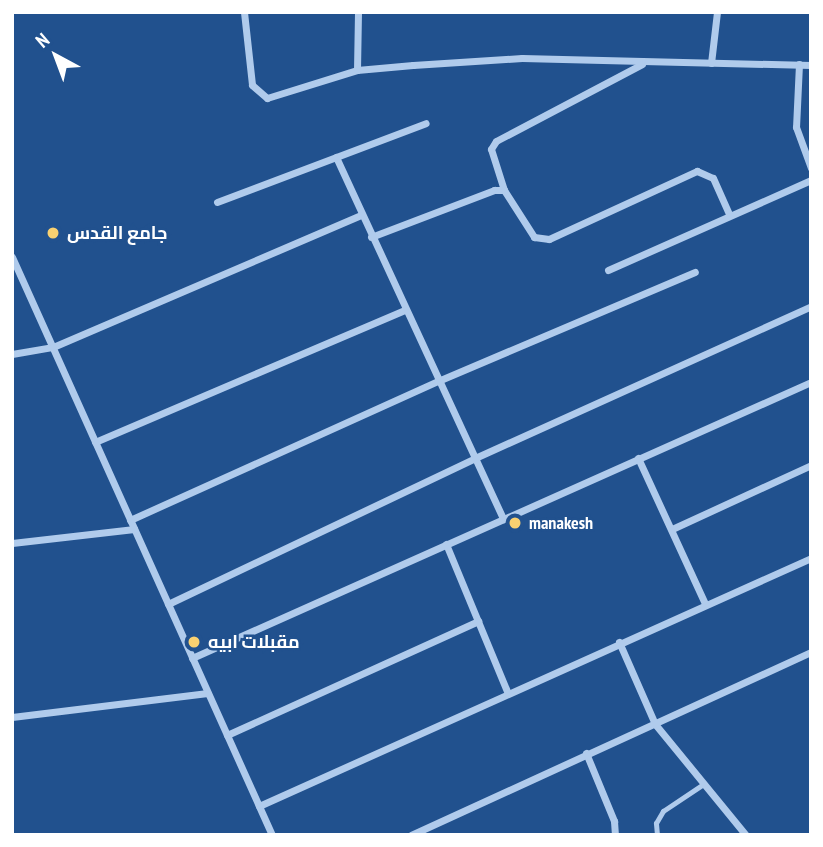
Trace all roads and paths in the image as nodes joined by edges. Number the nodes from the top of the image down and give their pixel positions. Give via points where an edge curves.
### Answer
1 (244, 12) edge
2 (358, 12) edge
3 (717, 12) edge
4 (711, 63) junction
5 (642, 64) junction
6 (799, 64) junction
7 (811, 65) edge
8 (357, 70) junction
9 (426, 123) dead end
10 (336, 157) junction
11 (811, 168) edge
12 (811, 180) edge
13 (504, 190) junction
14 (217, 202) dead end
15 (729, 214) junction
16 (362, 215) junction
17 (371, 237) junction
18 (12, 257) edge
19 (608, 270) dead end
20 (695, 272) dead end
21 (811, 306) edge
22 (404, 310) junction
23 (53, 347) junction
24 (12, 354) edge
25 (438, 381) junction
26 (811, 382) edge
27 (95, 442) junction
28 (475, 458) junction
29 (638, 458) junction
30 (811, 465) edge
31 (503, 519) junction
32 (130, 520) junction
33 (134, 529) junction
34 (672, 529) junction
35 (12, 542) edge
36 (446, 544) junction
37 (811, 558) edge
38 (168, 604) junction
39 (705, 604) junction
40 (478, 621) junction
41 (619, 642) junction
42 (811, 652) edge
43 (192, 658) junction
44 (507, 691) junction
45 (208, 693) junction
46 (12, 717) edge
47 (655, 724) junction
48 (227, 735) junction
49 (586, 753) junction
50 (702, 785) junction
51 (259, 806) junction
52 (272, 835) edge
53 (411, 835) edge
54 (615, 835) edge
55 (657, 835) edge
56 (746, 835) edge

1 - 8 street via 252,85 267,98
2 - 8 street
3 - 4 street
4 - 5 street
4 - 6 street
5 - 8 street via 522,58
5 - 13 street via 496,141 491,149
6 - 7 street
6 - 11 street via 796,127
9 - 10 street
10 - 14 street
10 - 16 street
12 - 15 street
13 - 15 street via 526,229 541,239 697,171 713,178
13 - 17 street via 485,191
15 - 19 street
16 - 17 street
16 - 23 street
17 - 22 street
18 - 23 street
20 - 25 street
21 - 28 street
22 - 25 street
22 - 27 street
23 - 24 street
23 - 27 street
25 - 28 street
25 - 32 street
26 - 29 street
27 - 32 street
28 - 31 street
28 - 38 street
29 - 31 street
29 - 34 street
30 - 34 street
31 - 36 street
32 - 33 street
33 - 35 street
33 - 38 street
34 - 39 street
36 - 40 street
36 - 43 street
37 - 39 street
38 - 43 street
39 - 41 street
40 - 44 street
40 - 48 street
41 - 44 street
41 - 47 street
42 - 47 street
43 - 45 street
44 - 51 street
45 - 46 street
45 - 48 street
47 - 49 street
47 - 50 street
48 - 51 street
49 - 53 street
49 - 54 street via 614,821
50 - 55 lane via 663,811 656,823
50 - 56 street
51 - 52 street

